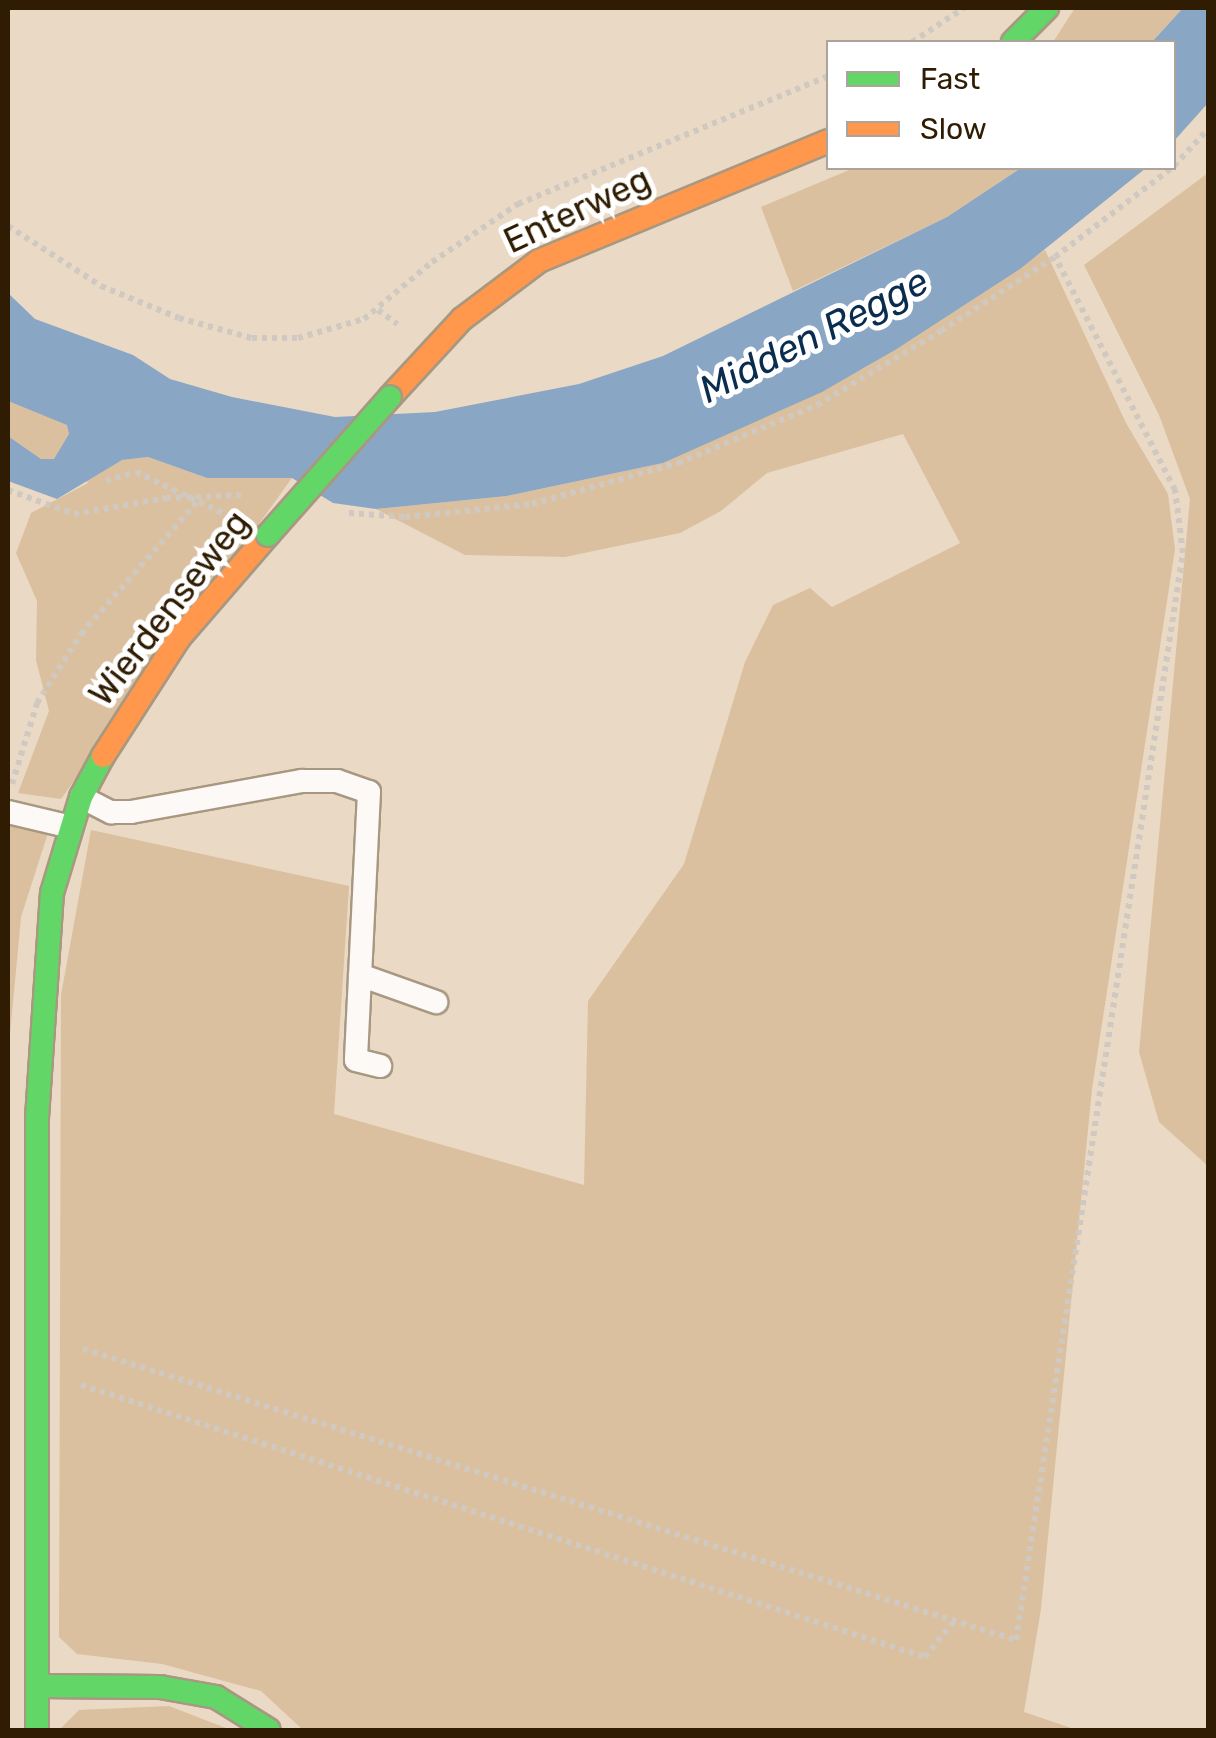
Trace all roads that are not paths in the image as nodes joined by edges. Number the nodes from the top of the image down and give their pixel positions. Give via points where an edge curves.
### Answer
1 (1046, 8) edge
2 (1015, 40) edge
3 (826, 142) edge
4 (390, 397) joint
5 (81, 796) junction
6 (8, 812) edge
7 (71, 827) junction
8 (360, 975) junction
9 (436, 1002) dead end
10 (380, 1066) dead end
11 (37, 1686) junction
12 (37, 1730) edge
13 (269, 1730) edge

1 - 2 main road
3 - 4 main road, Enterweg via 539,261 462,319
4 - 5 main road, Wierdenseweg, bridge via 144,686
5 - 7 main road, Wierdenseweg
5 - 8 lane via 111,812 131,812 302,781 337,781 369,792
6 - 7 lane
7 - 11 main road, Wierdenseweg via 44,949 34,1334
8 - 9 lane
8 - 10 lane via 356,1060
11 - 12 main road, Wierdenseweg
11 - 13 main road via 160,1687 216,1697

